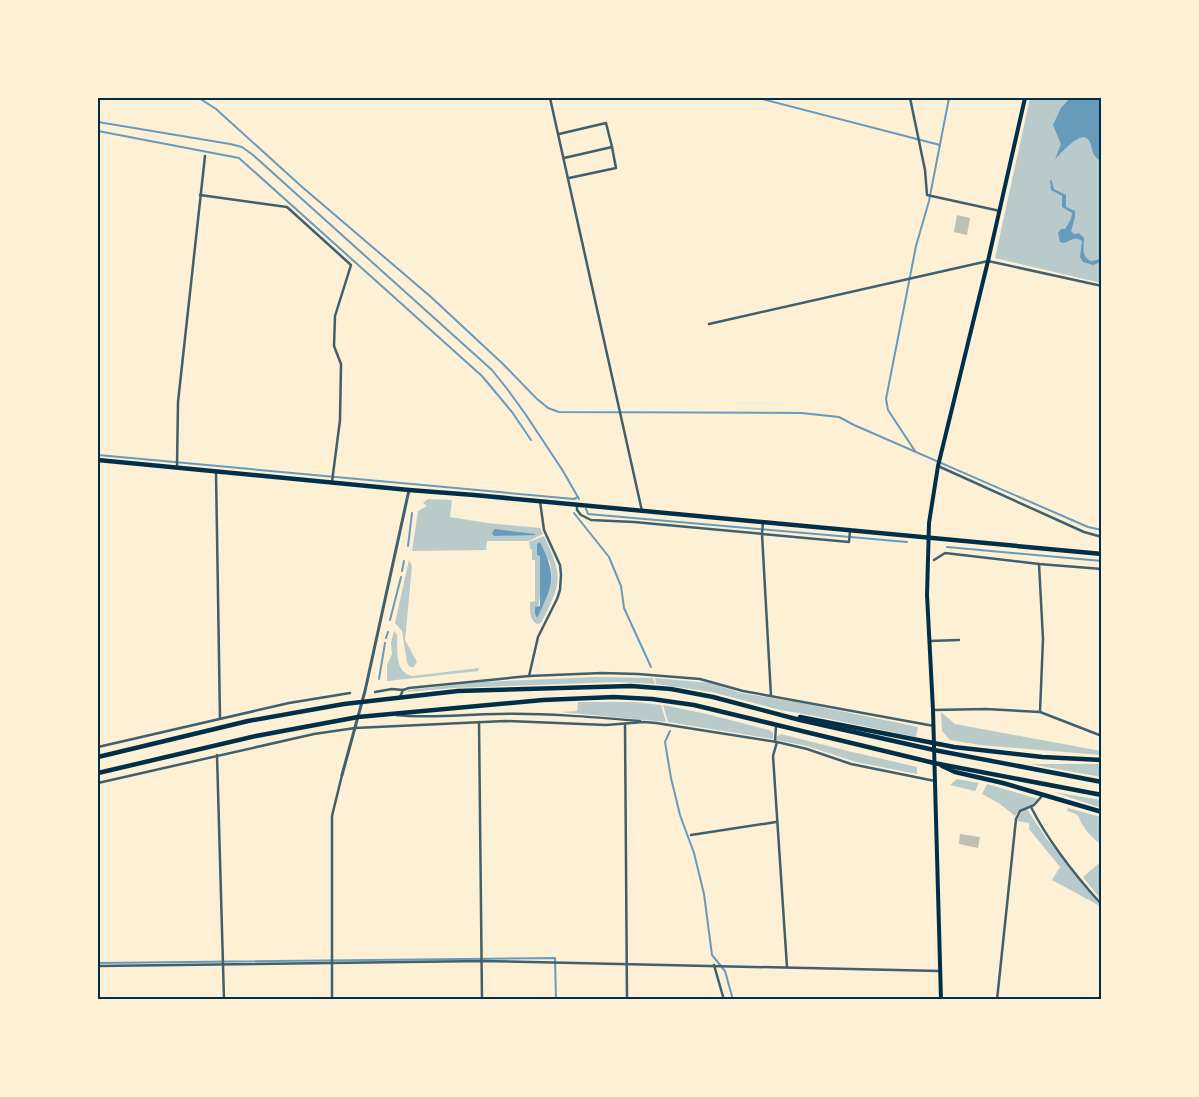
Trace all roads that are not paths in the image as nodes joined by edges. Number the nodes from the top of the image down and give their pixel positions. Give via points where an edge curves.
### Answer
1 (550, 98) edge
2 (910, 98) edge
3 (1024, 98) edge
4 (559, 134) junction
5 (612, 147) junction
6 (205, 156) dead end
7 (564, 158) junction
8 (569, 178) junction
9 (200, 195) junction
10 (1000, 211) junction
11 (988, 261) junction
12 (1102, 286) edge
13 (709, 324) dead end
14 (98, 460) edge
15 (938, 466) junction
16 (177, 467) junction
17 (216, 471) junction
18 (332, 482) junction
19 (409, 490) junction
20 (540, 501) junction
21 (577, 504) junction
22 (642, 510) junction
23 (763, 524) junction
24 (850, 532) junction
25 (762, 533) junction
26 (1102, 537) edge
27 (928, 538) junction
28 (1102, 554) edge
29 (934, 560) dead end
30 (1039, 564) junction
31 (1102, 569) edge
32 (959, 640) dead end
33 (929, 641) junction
34 (527, 655) dead end
35 (533, 656) junction
36 (529, 676) junction
37 (403, 690) junction
38 (375, 692) dead end
39 (350, 693) dead end
40 (771, 696) junction
41 (400, 697) junction
42 (362, 702) junction
43 (265, 710) junction
44 (933, 710) junction
45 (1040, 712) junction
46 (390, 714) junction
47 (783, 716) junction
48 (358, 717) junction
49 (220, 718) junction
50 (266, 718) junction
51 (479, 722) junction
52 (644, 722) junction
53 (317, 724) junction
54 (625, 724) junction
55 (776, 725) junction
56 (934, 726) junction
57 (356, 728) junction
58 (314, 734) junction
59 (1102, 736) edge
60 (776, 742) junction
61 (934, 743) junction
62 (98, 747) edge
63 (934, 750) junction
64 (217, 755) junction
65 (98, 757) edge
66 (1102, 760) edge
67 (934, 762) junction
68 (98, 774) edge
69 (342, 775) joint
70 (935, 781) junction
71 (1102, 782) edge
72 (98, 783) edge
73 (1043, 794) junction
74 (1102, 795) edge
75 (1030, 807) junction
76 (1102, 812) edge
77 (776, 822) junction
78 (691, 835) dead end
79 (1102, 905) edge
80 (482, 961) junction
81 (330, 963) junction
82 (626, 964) junction
83 (224, 965) junction
84 (714, 965) junction
85 (98, 966) edge
86 (787, 967) junction
87 (940, 972) junction
88 (224, 1000) edge
89 (332, 1000) edge
90 (482, 1000) edge
91 (627, 1000) edge
92 (724, 1000) edge
93 (941, 1000) edge
94 (997, 1000) edge

1 - 4 street
2 - 10 street via 927,195
3 - 10 main road
4 - 5 street via 606,123
4 - 7 street
5 - 7 street
5 - 8 street via 616,168
6 - 9 street
7 - 8 street
8 - 22 street
9 - 16 street via 178,402
9 - 18 street via 287,207 351,265 334,316 334,346 341,364 340,420
10 - 11 main road
11 - 12 street
11 - 13 street
11 - 15 main road
14 - 16 main road
15 - 26 street via 1084,532
15 - 27 main road
16 - 17 main road
17 - 18 main road
17 - 49 street
18 - 19 main road
19 - 20 main road
19 - 42 street
20 - 21 main road
20 - 35 street via 544,530 560,565 561,575 557,599 538,637
21 - 22 main road
21 - 25 street via 581,515 591,520
22 - 23 main road
23 - 24 main road
23 - 25 street
24 - 25 street via 849,542
24 - 27 main road
25 - 40 street
27 - 28 main road
27 - 33 main road via 926,594
29 - 30 street via 945,553
30 - 31 street
30 - 45 street via 1043,639
32 - 33 street
33 - 44 main road
34 - 35 street
35 - 36 street
36 - 37 street
36 - 40 street via 602,673 692,678
37 - 38 street
37 - 41 street
39 - 43 street
40 - 56 street
41 - 42 main road
41 - 47 main road via 458,691 632,686 691,692
42 - 48 street
42 - 50 main road
43 - 49 street
43 - 50 street
44 - 45 street
44 - 56 main road
45 - 59 street
46 - 48 main road
46 - 52 street via 541,714
46 - 55 main road via 614,697 694,705
47 - 61 main road via 811,718
47 - 63 main road
48 - 53 main road
48 - 57 street
49 - 62 street
50 - 65 main road
51 - 54 street
51 - 57 street
51 - 80 street
52 - 54 street
52 - 60 street
53 - 58 street
53 - 68 main road via 240,739
54 - 82 street
55 - 60 street
55 - 67 main road
56 - 61 main road
57 - 58 street
57 - 69 street
58 - 64 street
60 - 70 street via 851,764
60 - 77 street via 773,756
61 - 63 main road
61 - 66 main road via 1042,757
63 - 67 main road
63 - 71 main road
64 - 72 street
64 - 83 street
67 - 70 main road
67 - 73 main road via 955,772
67 - 74 main road
69 - 81 street via 332,816
70 - 87 main road
73 - 75 street
73 - 76 main road
75 - 79 street via 1075,875
75 - 94 street via 1020,811 1016,819
77 - 78 street
77 - 86 street
80 - 81 street
80 - 82 street
80 - 90 street
81 - 83 street
81 - 89 street
82 - 84 street
82 - 91 street
83 - 85 street
83 - 88 street
84 - 86 street
84 - 92 street
86 - 87 street
87 - 93 main road

